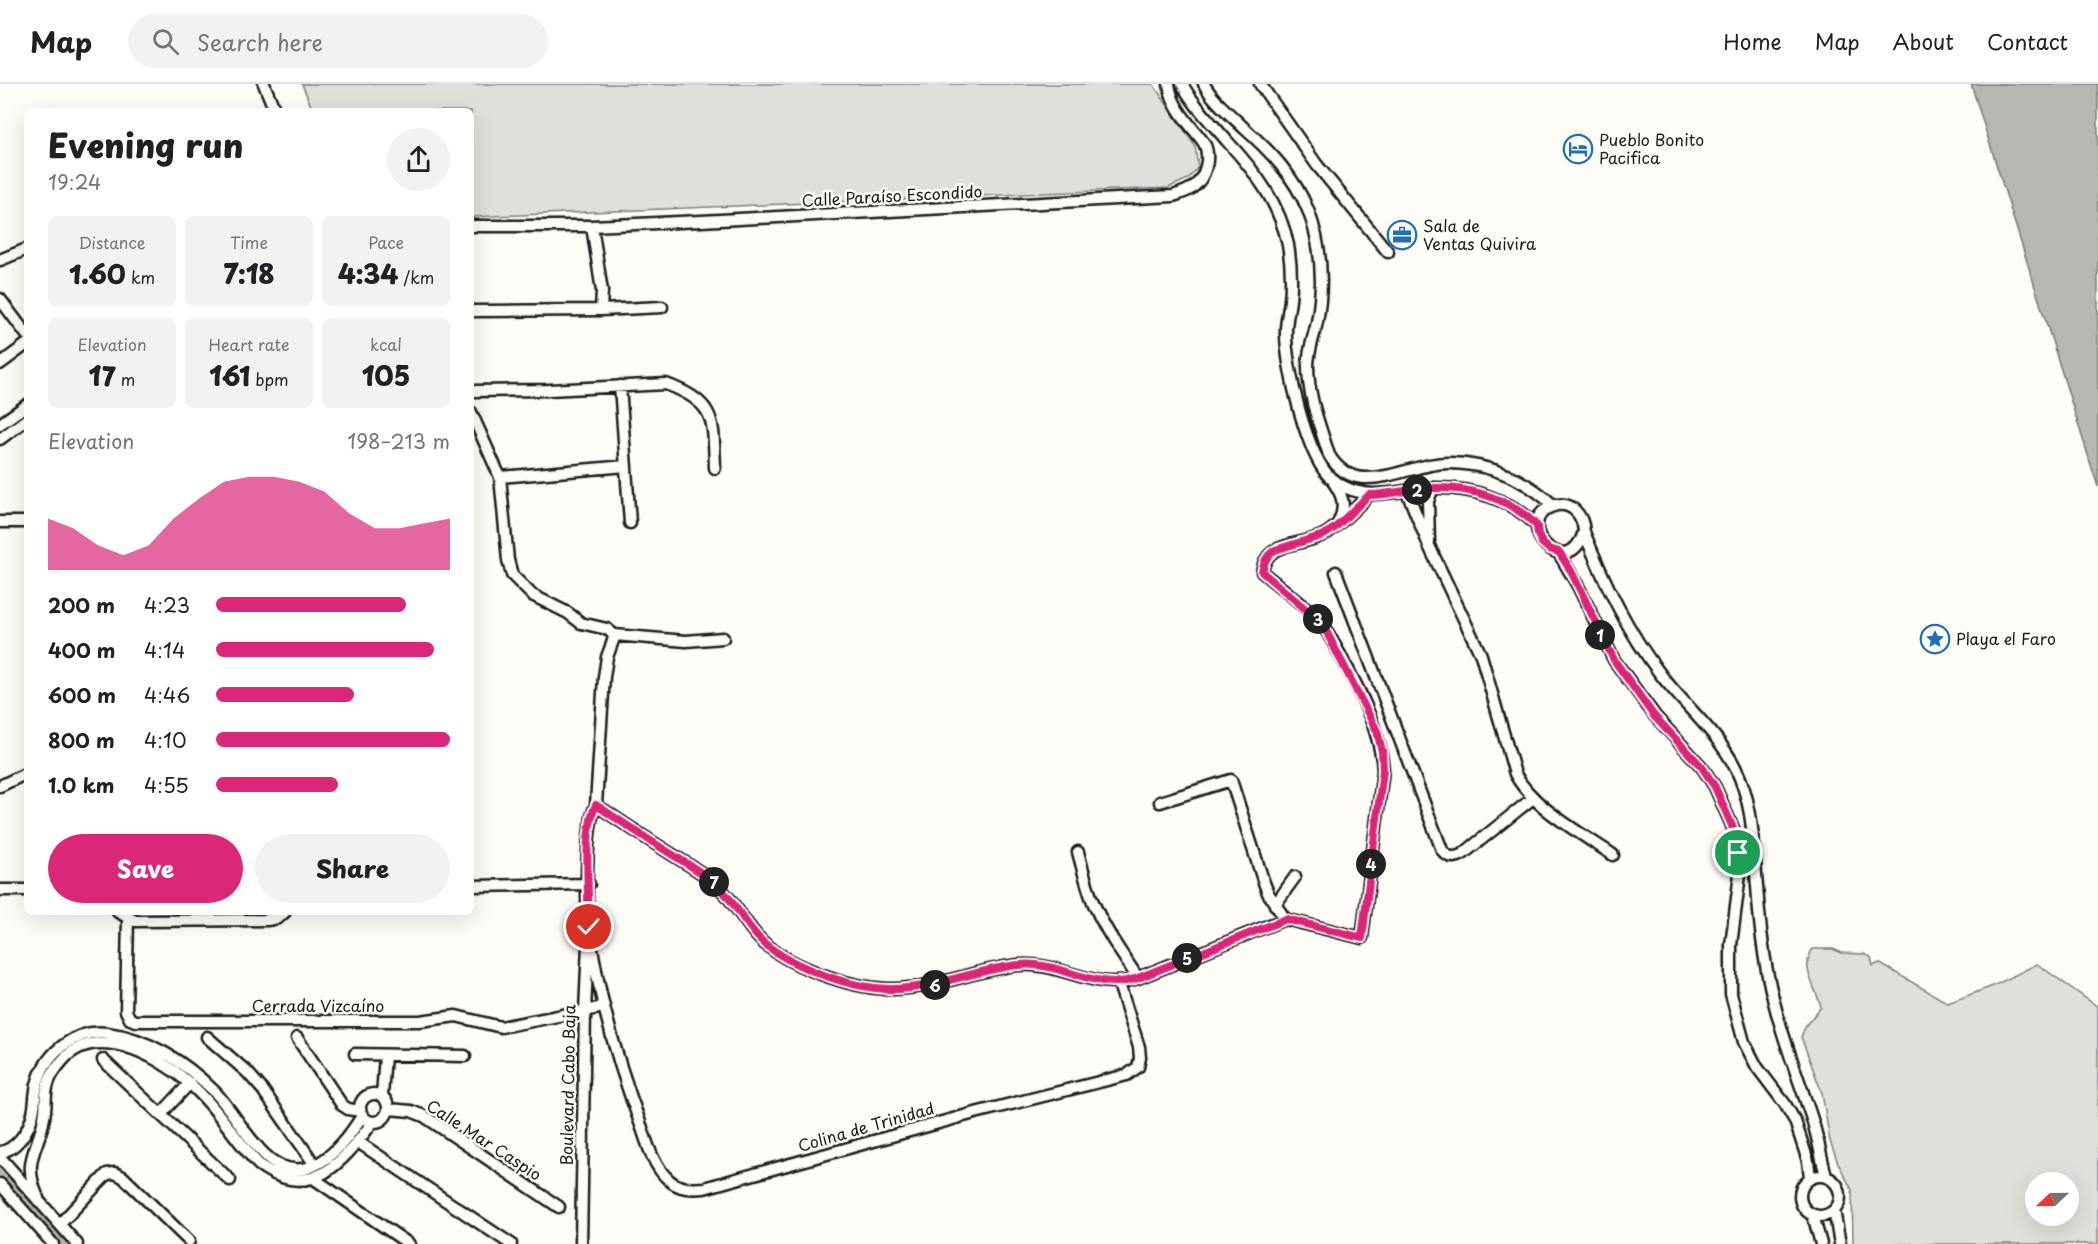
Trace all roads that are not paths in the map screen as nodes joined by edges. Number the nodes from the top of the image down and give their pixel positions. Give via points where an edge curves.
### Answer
1 (264, 84) edge
2 (1169, 84) edge
3 (1182, 84) edge
4 (1204, 84) edge
5 (1260, 84) edge
6 (273, 108) edge
7 (474, 226) edge
8 (592, 226) junction
9 (24, 250) edge
10 (1388, 252) dead end
11 (0, 260) edge
12 (2, 304) edge
13 (662, 307) dead end
14 (601, 310) junction
15 (474, 311) edge
16 (24, 330) edge
17 (24, 346) edge
18 (0, 364) edge
19 (620, 386) junction
20 (474, 390) edge
21 (24, 407) edge
22 (474, 419) edge
23 (24, 421) edge
24 (0, 424) edge
25 (0, 439) edge
26 (626, 466) junction
27 (715, 468) dead end
28 (500, 477) junction
29 (1330, 478) junction
30 (1433, 488) junction
31 (1407, 492) junction
32 (1369, 495) junction
33 (1554, 506) junction
34 (0, 522) edge
35 (24, 522) edge
36 (630, 523) dead end
37 (1537, 526) junction
38 (1336, 527) junction
39 (1584, 532) junction
40 (1430, 548) junction
41 (1559, 552) junction
42 (1336, 572) dead end
43 (614, 635) junction
44 (723, 638) dead end
45 (24, 774) edge
46 (0, 786) edge
47 (1533, 798) junction
48 (1160, 802) dead end
49 (596, 805) junction
50 (1078, 852) dead end
51 (1612, 855) dead end
52 (1295, 877) dead end
53 (588, 884) junction
54 (474, 886) edge
55 (24, 890) edge
56 (0, 891) edge
57 (1275, 905) junction
58 (122, 915) edge
59 (282, 915) edge
60 (128, 919) junction
61 (1286, 919) junction
62 (589, 927) junction
63 (1138, 978) junction
64 (1119, 984) junction
65 (604, 1007) junction
66 (585, 1011) junction
67 (207, 1037) dead end
68 (297, 1038) dead end
69 (355, 1054) dead end
70 (385, 1055) junction
71 (465, 1056) dead end
72 (103, 1060) dead end
73 (190, 1083) junction
74 (382, 1096) junction
75 (222, 1108) junction
76 (388, 1109) junction
77 (361, 1113) junction
78 (161, 1114) junction
79 (638, 1119) joint
80 (373, 1122) junction
81 (358, 1142) junction
82 (0, 1152) edge
83 (0, 1157) edge
84 (315, 1165) junction
85 (1826, 1176) junction
86 (313, 1178) junction
87 (1810, 1178) junction
88 (230, 1180) dead end
89 (0, 1184) edge
90 (38, 1198) junction
91 (560, 1207) dead end
92 (1834, 1210) junction
93 (1813, 1215) junction
94 (60, 1224) junction
95 (189, 1241) dead end
96 (53, 1244) edge
97 (77, 1244) edge
98 (409, 1244) edge
99 (511, 1244) edge
100 (581, 1244) edge
101 (1821, 1244) edge
102 (1840, 1244) edge

1 - 6 street
2 - 8 street, Calle Paraíso Escondido via 1177,108 1203,142 1208,160 1194,186 1173,196
3 - 29 street via 1203,115 1261,182 1284,226 1290,264 1286,330 1292,381 1311,443
4 - 33 street via 1283,167 1308,209 1321,276 1308,364 1309,385 1334,464 1354,477 1366,478 1449,462 1478,465 1522,481
5 - 10 street via 1317,165
7 - 8 street, Calle Paraíso Escondido
8 - 14 street via 602,291
9 - 11 street
12 - 16 street
13 - 14 street
14 - 15 street
17 - 18 street
19 - 20 street
19 - 26 street
19 - 27 street via 666,384 697,400 710,415
21 - 24 street
22 - 28 street
23 - 25 street
26 - 28 street
26 - 36 street
28 - 43 street via 512,575 532,595 581,623
29 - 32 street
29 - 38 street via 1344,509
30 - 31 street
30 - 37 street via 1491,496 1518,510
30 - 40 street via 1428,501
31 - 32 street
31 - 40 street
32 - 38 street
33 - 37 street via 1540,517
33 - 39 street via 1564,505 1580,514
34 - 35 street
37 - 41 street via 1542,543
38 - 61 street via 1315,539 1275,550 1266,559 1262,572 1322,623 1377,731 1383,770 1362,938
39 - 41 street via 1576,547
39 - 85 street via 1607,587 1634,635 1663,677 1716,738 1735,766 1743,787 1754,833 1762,940 1773,1000
40 - 47 street via 1481,655 1515,774
41 - 87 street via 1614,660 1654,716 1702,767 1733,828 1740,874 1731,945 1731,994 1744,1042 1795,1121
42 - 47 street via 1446,855 1463,854
43 - 44 street via 686,641
43 - 49 street, Boulevard Cabo Baja via 604,677
45 - 46 street
47 - 51 street
48 - 57 street via 1231,780 1263,880
49 - 53 street, Boulevard Cabo Baja via 590,825
49 - 64 street via 709,878 771,951 830,976 858,985 906,989 1033,964
50 - 63 street via 1100,916
52 - 57 street
53 - 54 street
53 - 62 street, Boulevard Cabo Baja
55 - 56 street
57 - 61 street
58 - 60 street
59 - 60 street via 267,920
60 - 66 street, Cerrada Vizcaíno via 126,1011 136,1022 420,1021 456,1016 501,1027
61 - 63 street
62 - 65 street, Boulevard Cabo Baja
62 - 66 street, Boulevard Cabo Baja
63 - 64 street
64 - 79 street, Colina de Trinidad via 1140,1058 1138,1067 1122,1077 704,1188 676,1185 662,1172
65 - 66 street, Cerrada Vizcaíno
65 - 79 street, Boulevard Cabo Baja
66 - 100 street, Boulevard Cabo Baja
67 - 84 street via 247,1072
68 - 77 street via 342,1105
69 - 70 street
70 - 71 street
70 - 74 street
72 - 78 street
73 - 75 street
73 - 78 street
73 - 90 street via 127,1047 90,1043 70,1052 48,1083 45,1113 30,1163 30,1177
74 - 76 street
74 - 77 street via 369,1095 361,1104
75 - 82 street via 197,1076 154,1047 121,1036 91,1032 67,1043 47,1062 28,1125 15,1144
75 - 84 street via 267,1157 287,1167 303,1169
75 - 86 street via 252,1157 267,1171 291,1179
76 - 80 street via 383,1119
76 - 91 street, Calle Mar Caspio via 424,1116
77 - 80 street
77 - 84 street via 352,1132 331,1156
78 - 88 street
80 - 81 street
81 - 86 street via 332,1169
81 - 99 street
83 - 90 street
85 - 87 street
85 - 92 street via 1837,1184 1839,1191
86 - 98 street
87 - 93 street via 1799,1194 1803,1207
89 - 96 street
90 - 94 street
92 - 93 street
92 - 102 street
93 - 101 street
94 - 95 street via 107,1174 114,1173 123,1177
94 - 97 street

